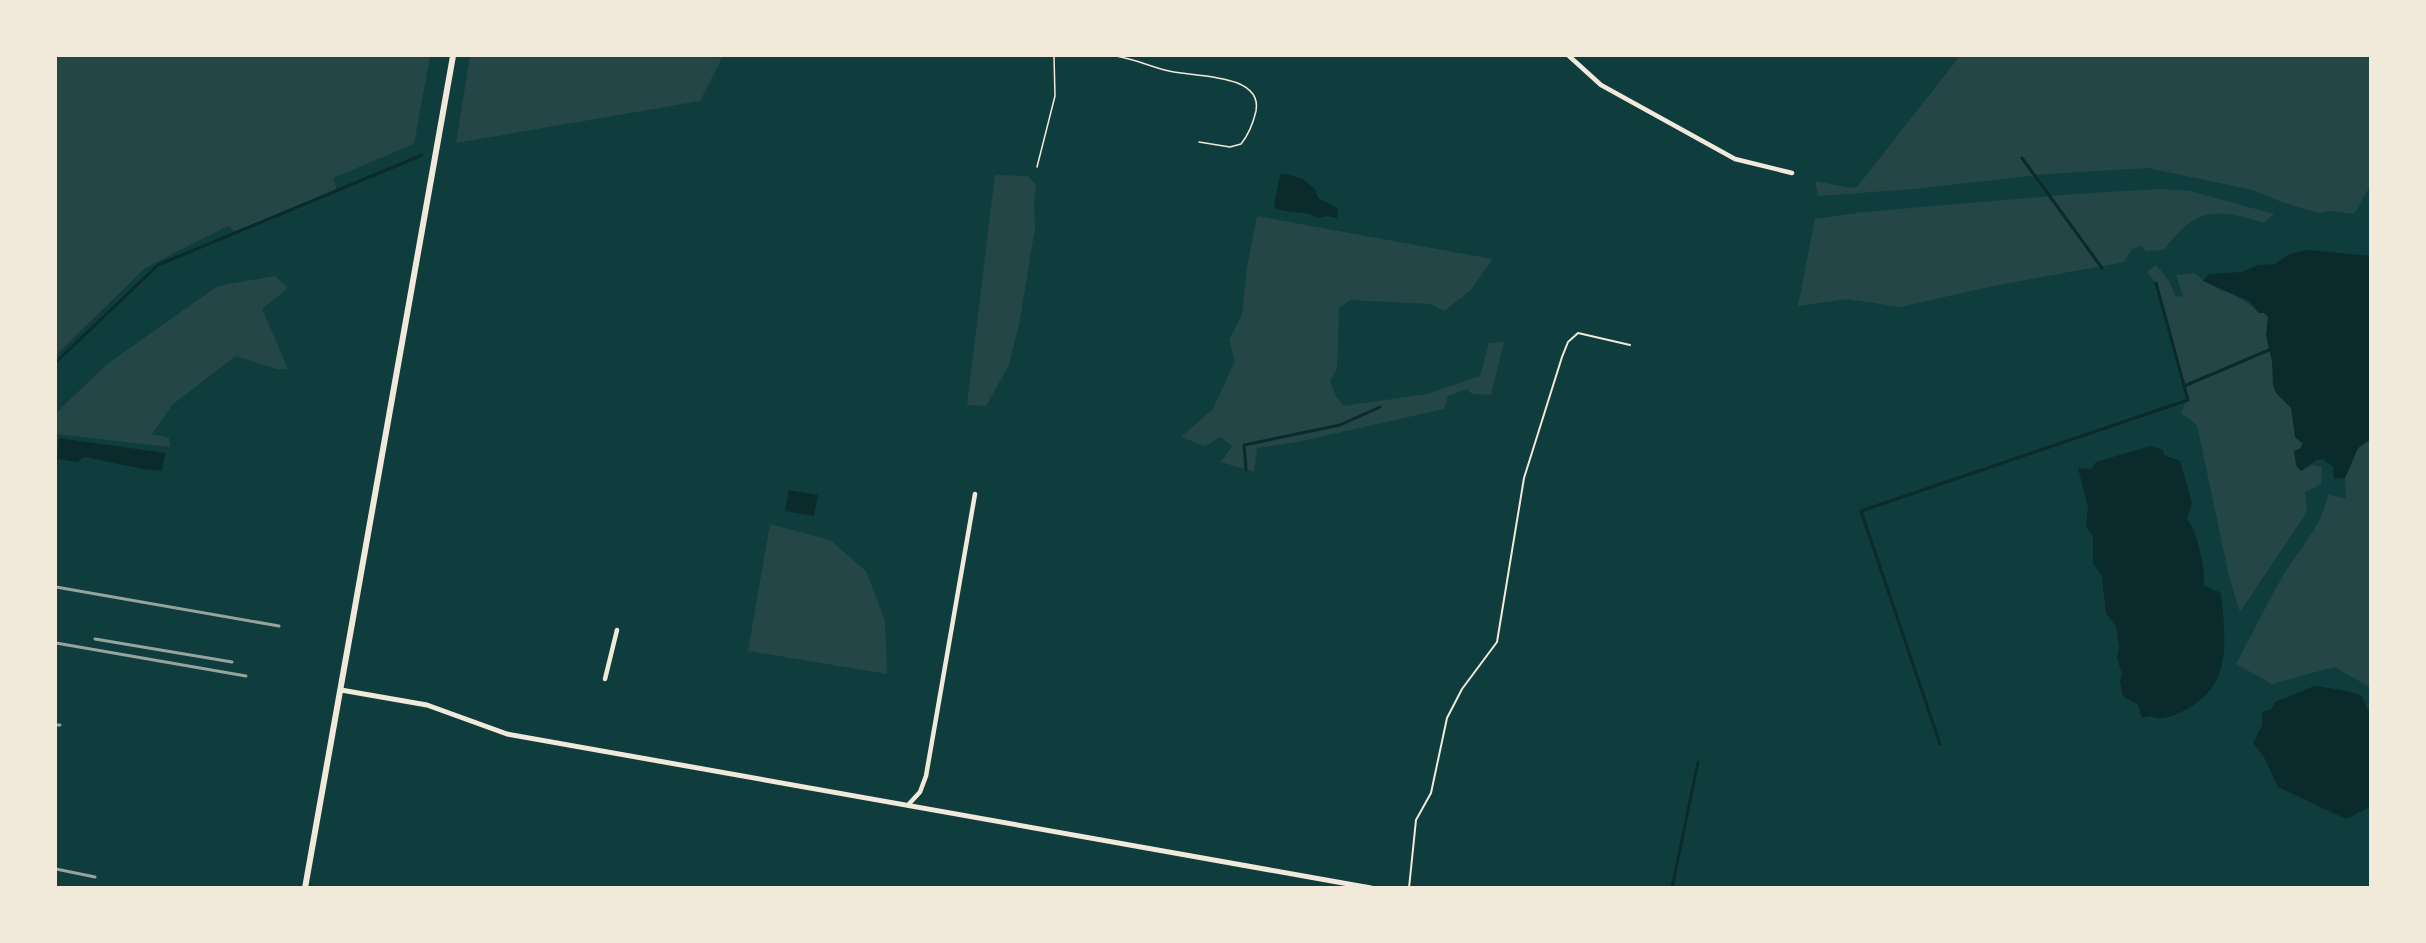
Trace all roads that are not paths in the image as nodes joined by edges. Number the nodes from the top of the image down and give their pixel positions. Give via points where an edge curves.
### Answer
1 (453, 56) edge
2 (1569, 56) edge
3 (1792, 173) dead end
4 (1630, 345) dead end
5 (975, 494) dead end
6 (617, 630) dead end
7 (605, 679) dead end
8 (341, 690) junction
9 (909, 806) junction
10 (305, 888) edge
11 (1371, 888) edge
12 (1409, 888) edge

1 - 8 main road
2 - 3 street via 1601,85 1735,159
4 - 12 lane via 1578,333 1568,342 1524,478 1497,642 1462,689 1447,718 1431,793 1416,820
5 - 9 street via 926,776
6 - 7 street
8 - 9 street via 427,705 507,734
8 - 10 main road
9 - 11 street

